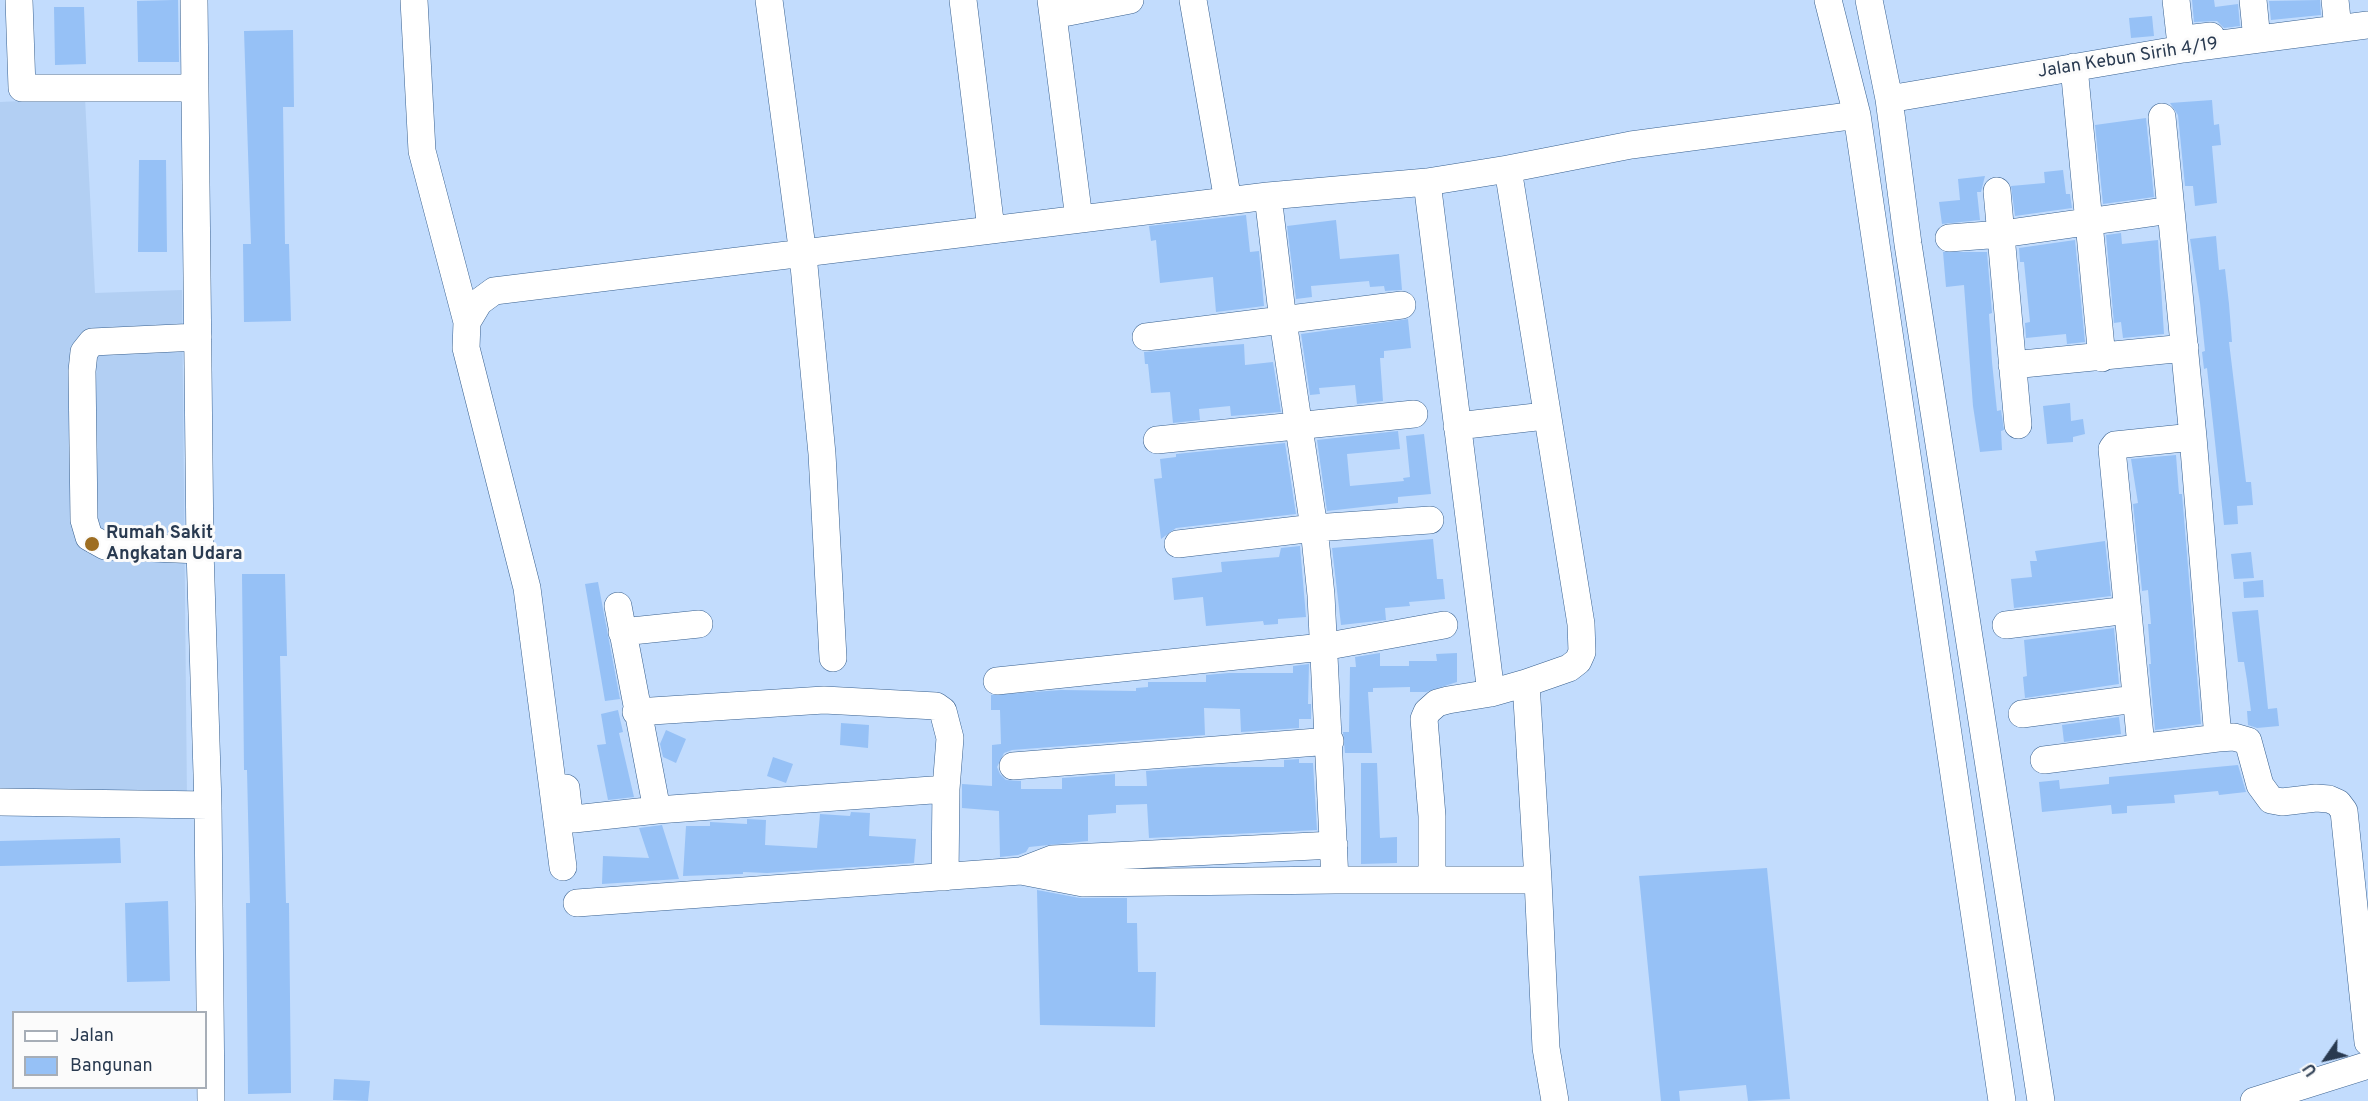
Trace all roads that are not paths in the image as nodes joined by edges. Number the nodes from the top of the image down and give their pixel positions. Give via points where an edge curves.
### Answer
1 (19, 0) edge
2 (194, 0) edge
3 (414, 0) edge
4 (769, 0) edge
5 (963, 0) edge
6 (1130, 0) edge
7 (1193, 0) edge
8 (1828, 0) edge
9 (1869, 0) edge
10 (2176, 0) edge
11 (2253, 0) edge
12 (1052, 8) edge
13 (2368, 10) edge
14 (2336, 15) edge
15 (2368, 25) edge
16 (2256, 30) junction
17 (2074, 67) junction
18 (11, 88) edge
19 (194, 88) junction
20 (1889, 99) junction
21 (1857, 115) junction
22 (2162, 117) dead end
23 (1508, 169) junction
24 (1427, 182) junction
25 (1997, 191) dead end
26 (1268, 196) junction
27 (1228, 201) junction
28 (2171, 210) junction
29 (1079, 219) junction
30 (2091, 220) junction
31 (991, 229) junction
32 (2002, 234) junction
33 (1949, 238) dead end
34 (802, 255) junction
35 (1402, 305) dead end
36 (1283, 321) junction
37 (467, 322) junction
38 (198, 337) junction
39 (1146, 337) dead end
40 (2185, 348) junction
41 (2102, 358) junction
42 (2012, 365) junction
43 (1414, 414) dead end
44 (1545, 416) junction
45 (2018, 425) dead end
46 (1457, 426) junction
47 (1300, 427) junction
48 (2193, 437) junction
49 (1157, 440) dead end
50 (1430, 520) dead end
51 (1314, 528) junction
52 (1178, 544) dead end
53 (200, 550) junction
54 (542, 600) dead end
55 (2128, 610) junction
56 (699, 624) dead end
57 (1444, 625) dead end
58 (2006, 625) dead end
59 (1323, 647) junction
60 (833, 658) dead end
61 (997, 681) dead end
62 (1526, 683) junction
63 (1491, 693) junction
64 (2135, 699) junction
65 (636, 712) junction
66 (2022, 714) dead end
67 (2218, 738) junction
68 (1330, 741) junction
69 (2141, 747) junction
70 (2044, 760) dead end
71 (1013, 766) dead end
72 (946, 789) junction
73 (0, 802) edge
74 (208, 805) junction
75 (657, 810) junction
76 (1334, 845) junction
77 (563, 867) dead end
78 (1021, 871) junction
79 (945, 877) junction
80 (1432, 879) junction
81 (1335, 880) junction
82 (1538, 880) junction
83 (578, 903) dead end
84 (2368, 1042) edge
85 (2368, 1065) edge
86 (211, 1101) edge
87 (1556, 1101) edge
88 (2002, 1101) edge
89 (2041, 1101) edge
90 (2254, 1101) edge

1 - 18 street
2 - 19 street
3 - 37 street via 422,151
4 - 34 street
5 - 31 street
6 - 12 street
7 - 27 street
8 - 21 street
9 - 20 street
10 - 16 street via 2180,31 2186,39
11 - 16 street
12 - 29 street
13 - 14 street
14 - 15 street, Jalan Kebun Sirih 4/19
14 - 16 street
14 - 17 street, Jalan Kebun Sirih 4/19 via 2183,49
17 - 20 street, Jalan Kebun Sirih 4/19
17 - 30 street
18 - 19 street
19 - 38 street
20 - 89 street
21 - 23 street via 1630,145
21 - 88 street
22 - 28 street
23 - 24 street
23 - 44 street
24 - 26 street
24 - 46 street
25 - 32 street
26 - 27 street
26 - 36 street
27 - 29 street
28 - 30 street
28 - 40 street
29 - 31 street
30 - 32 street
30 - 41 street
31 - 34 street
32 - 33 street
32 - 42 street
34 - 37 street via 494,291 479,302
34 - 60 street via 822,454
35 - 36 street
36 - 39 street
36 - 47 street
37 - 77 street via 466,348 527,588
38 - 53 street
38 - 53 street via 92,342 84,352 82,371 84,520 89,537 105,546
40 - 41 street
40 - 48 street
41 - 42 street
42 - 45 street
43 - 47 street
44 - 46 street
44 - 62 street via 1581,624 1582,652 1578,662 1569,668
46 - 63 street
47 - 49 street
47 - 51 street
48 - 55 street via 2112,448
48 - 67 street
50 - 51 street
51 - 52 street
51 - 59 street
53 - 74 street
54 - 75 street via 569,814 574,819
55 - 58 street
55 - 64 street
56 - 65 street via 620,619
57 - 59 street
59 - 61 street
59 - 68 street
62 - 63 street
62 - 82 street
63 - 80 street via 1437,703 1424,719
64 - 66 street
64 - 69 street
65 - 72 street via 824,700 936,706 943,711 950,738
65 - 75 street
67 - 69 street
67 - 84 street via 2248,741 2260,785 2271,800 2329,799 2344,811
68 - 71 street
68 - 76 street
69 - 70 street
72 - 75 street
72 - 79 street
73 - 74 street
74 - 86 street
76 - 78 street via 1052,859
76 - 81 street
78 - 79 street
78 - 81 street via 1083,883
79 - 83 street
80 - 81 street
80 - 82 street
82 - 87 street via 1546,1048
85 - 90 street

